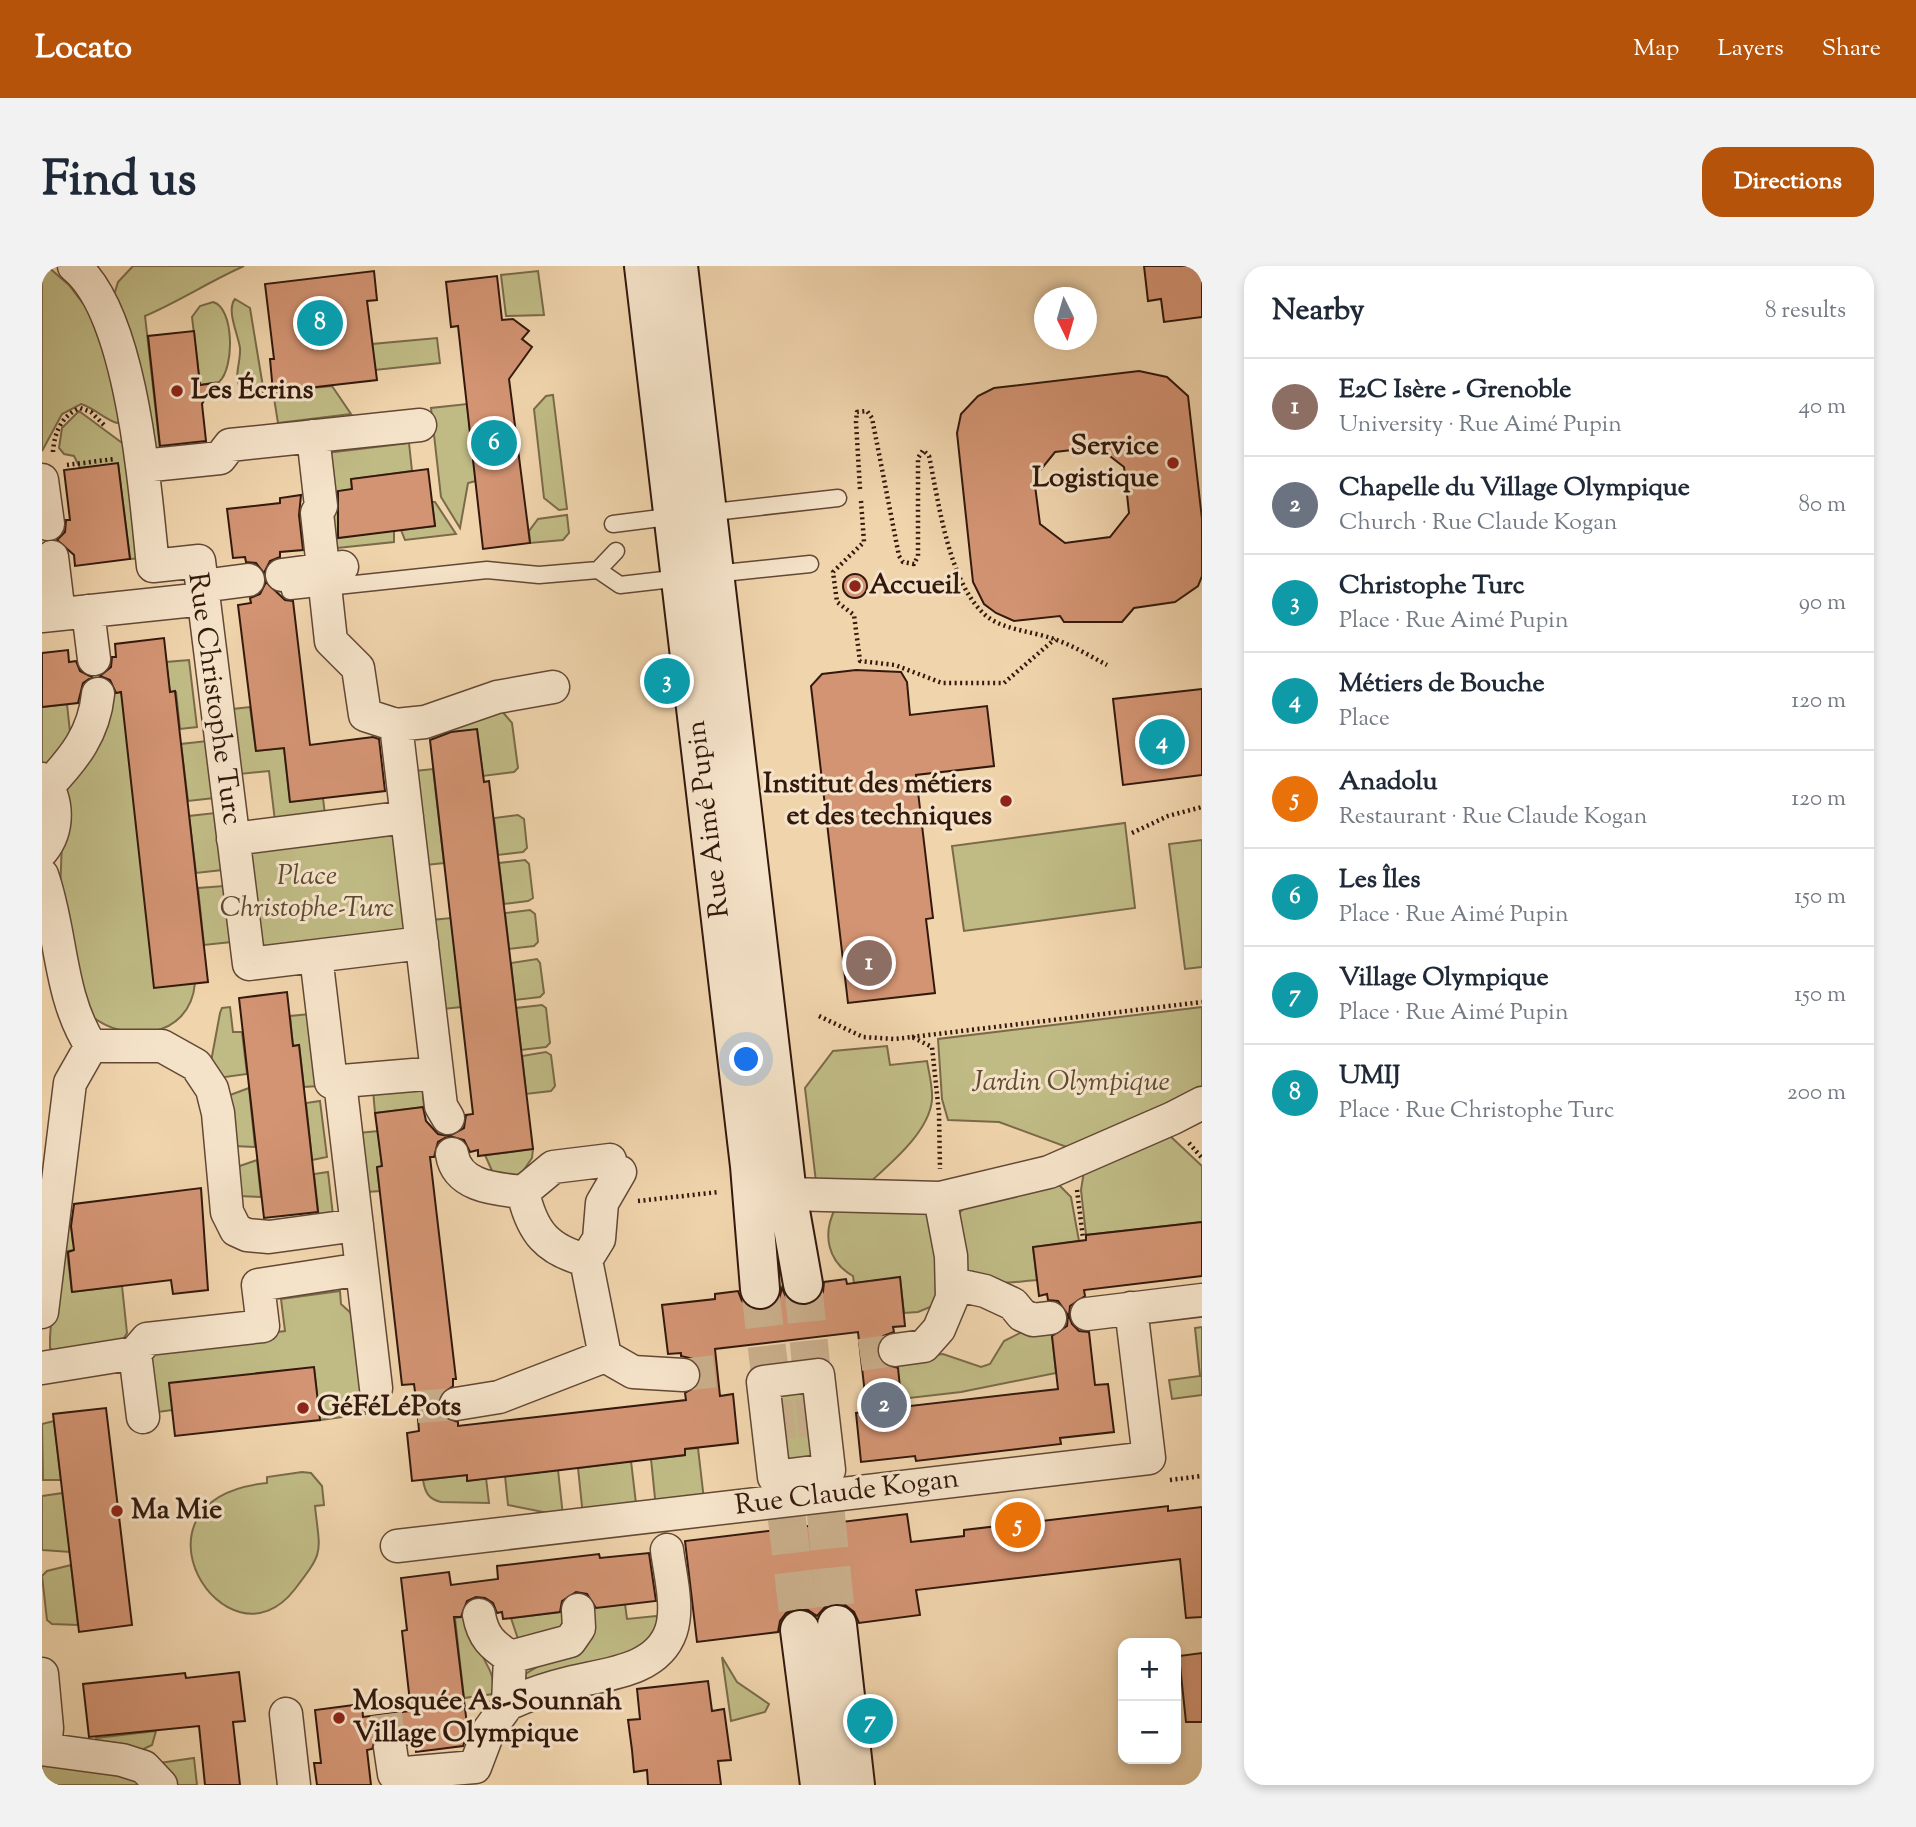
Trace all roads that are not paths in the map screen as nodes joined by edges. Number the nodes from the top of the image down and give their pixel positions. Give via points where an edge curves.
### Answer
1 (644, 266) edge
2 (678, 266) edge
3 (82, 272) edge
4 (420, 425) dead end
5 (313, 436) junction
6 (130, 462) junction
7 (47, 467) edge
8 (838, 498) dead end
9 (690, 515) junction
10 (48, 524) dead end
11 (613, 524) dead end
12 (616, 551) dead end
13 (52, 557) dead end
14 (810, 564) dead end
15 (598, 570) junction
16 (331, 575) junction
17 (698, 576) junction
18 (248, 580) dead end
19 (286, 583) dead end
20 (203, 592) junction
21 (63, 614) edge
22 (94, 659) dead end
23 (553, 687) dead end
24 (98, 694) dead end
25 (396, 725) junction
26 (45, 783) edge
27 (407, 817) junction
28 (233, 839) junction
29 (42, 851) edge
30 (42, 875) edge
31 (422, 943) junction
32 (316, 956) junction
33 (83, 1034) junction
34 (437, 1073) junction
35 (340, 1082) junction
36 (1202, 1102) edge
37 (448, 1118) dead end
38 (452, 1154) dead end
39 (523, 1192) junction
40 (769, 1195) junction
41 (940, 1198) junction
42 (357, 1224) junction
43 (586, 1260) junction
44 (362, 1269) junction
45 (803, 1284) tunnel mouth
46 (953, 1284) junction
47 (760, 1289) tunnel mouth
48 (1202, 1300) edge
49 (1131, 1308) junction
50 (42, 1312) edge
51 (1087, 1314) dead end
52 (1050, 1318) dead end
53 (895, 1350) tunnel mouth
54 (135, 1353) junction
55 (606, 1356) junction
56 (42, 1368) edge
57 (683, 1375) tunnel mouth
58 (376, 1388) dead end
59 (456, 1404) tunnel mouth
60 (143, 1417) dead end
61 (397, 1546) dead end
62 (667, 1550) dead end
63 (578, 1610) dead end
64 (479, 1615) dead end
65 (510, 1657) junction
66 (42, 1674) edge
67 (508, 1704) junction
68 (286, 1714) dead end
69 (390, 1747) tunnel mouth
70 (44, 1749) edge
71 (479, 1776) edge
72 (844, 1782) edge
73 (161, 1785) edge
74 (294, 1785) edge

1 - 9 street, Rue Aimé Pupin
2 - 9 street, Rue Aimé Pupin
3 - 6 street, Rue Christophe Turc via 118,349 138,434
4 - 5 street
5 - 6 street via 230,445 220,458
5 - 16 street
6 - 20 street, Rue Christophe Turc via 153,566 199,561
7 - 10 street
8 - 9 lane
9 - 11 lane
9 - 17 street, Rue Aimé Pupin
12 - 15 lane
13 - 21 street
14 - 17 lane
15 - 16 lane via 539,575 487,570
15 - 17 lane via 620,585
16 - 19 street
16 - 25 street via 331,641 358,668 365,715
17 - 40 street, Rue Aimé Pupin
18 - 20 street
20 - 21 street
20 - 28 street, Rue Christophe Turc
21 - 22 street
23 - 25 street via 497,697 425,722
24 - 26 street via 87,738
25 - 27 street
26 - 29 street via 55,805 55,825
27 - 28 street, Rue Christophe Turc
27 - 31 street
28 - 32 street, Rue Christophe Turc via 249,964
30 - 33 street
31 - 32 street, Rue Christophe Turc
31 - 34 street
32 - 35 street via 331,1083
33 - 42 street via 162,1046 196,1065 212,1089 218,1113 227,1212 236,1230 269,1237
33 - 50 street via 70,1083
34 - 35 street
34 - 37 street via 441,1107
35 - 42 street
36 - 41 street via 1068,1165
38 - 39 street via 462,1177 493,1189
39 - 43 street via 543,1239 562,1253
39 - 43 street via 553,1167 615,1166 602,1203 599,1240
40 - 41 street
40 - 45 street, Rue Aimé Pupin
40 - 47 street, Rue Aimé Pupin
41 - 46 street
42 - 44 street
43 - 55 street
44 - 54 street via 258,1285 263,1326 147,1339
44 - 58 street
46 - 52 street via 1013,1304 1034,1320
46 - 53 street via 939,1329 924,1346
48 - 49 street
49 - 51 street
49 - 61 street, Rue Claude Kogan via 1149,1458
54 - 56 street
54 - 60 street
55 - 57 street via 634,1372
55 - 59 street via 499,1397
62 - 67 street via 674,1611 671,1632 661,1649 636,1667 529,1694
63 - 65 street via 579,1628 570,1641
64 - 65 street via 489,1642
65 - 67 street
66 - 70 street via 47,1728
67 - 71 street via 489,1730
68 - 74 street
69 - 71 street via 394,1774
70 - 73 street via 122,1760 144,1767
72 - 72 street via 826,1636 809,1694

